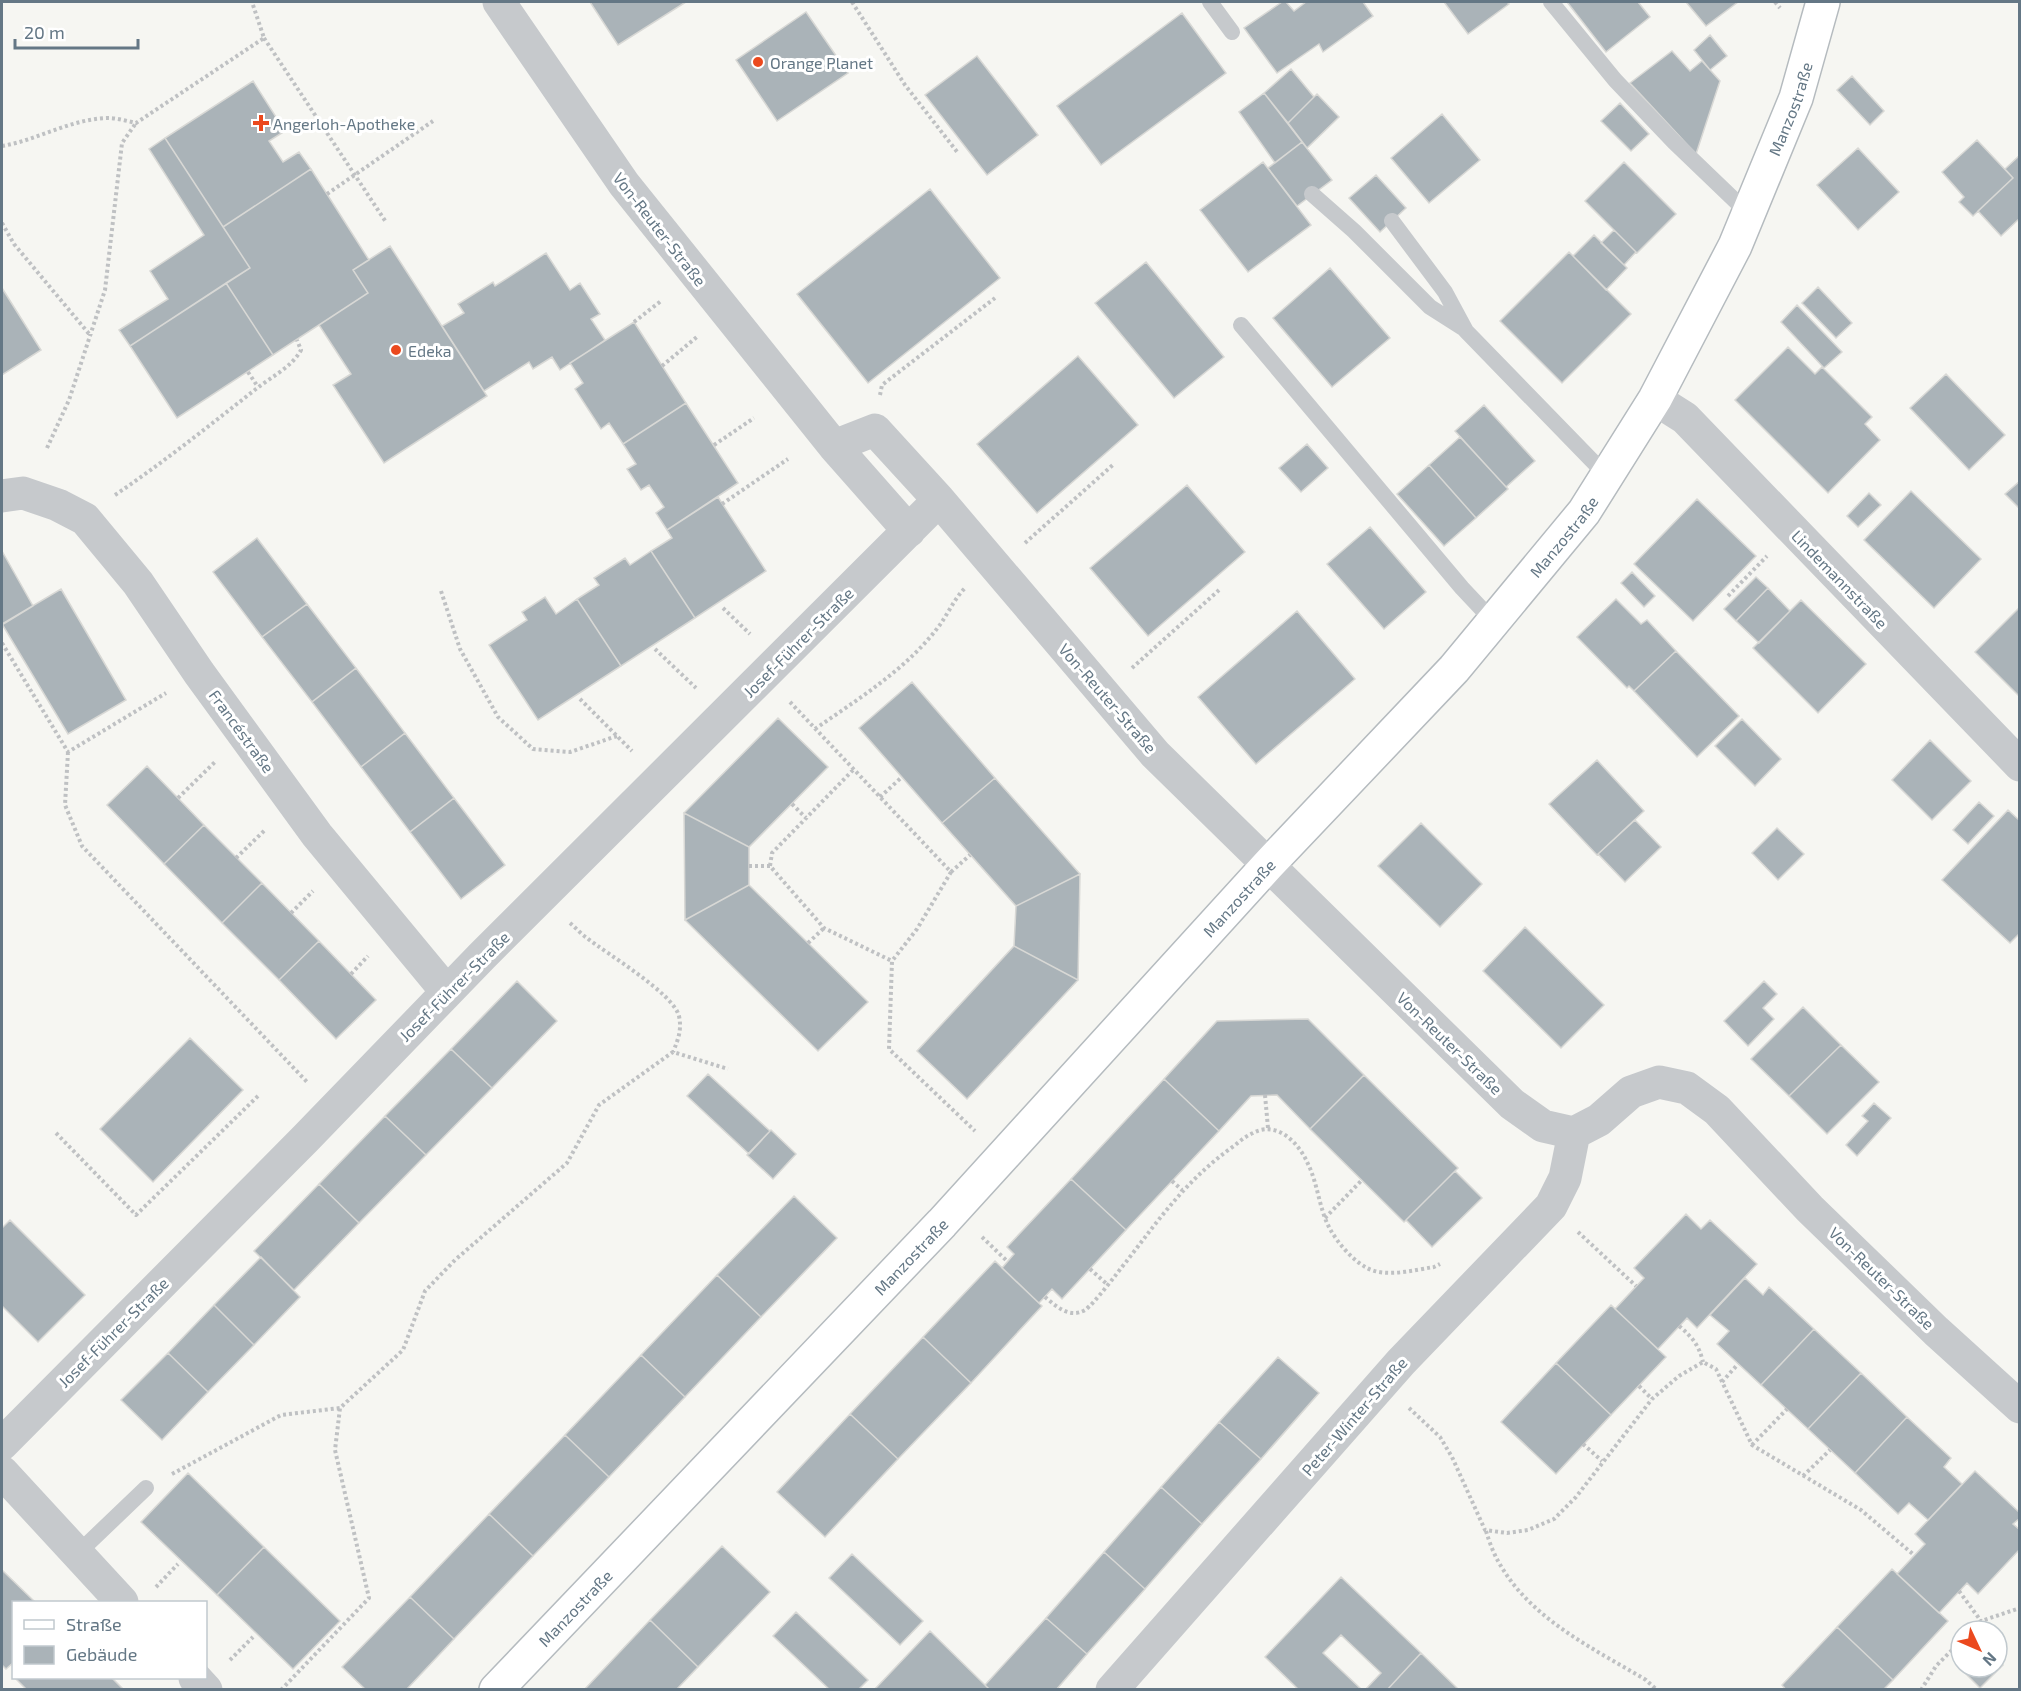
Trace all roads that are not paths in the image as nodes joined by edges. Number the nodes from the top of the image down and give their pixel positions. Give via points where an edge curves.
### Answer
1 (499, 2) edge
2 (1210, 2) edge
3 (1551, 2) edge
4 (1823, 2) edge
5 (1232, 32) dead end
6 (1312, 194) dead end
7 (1749, 214) junction
8 (1392, 221) dead end
9 (1241, 325) dead end
10 (1466, 331) junction
11 (1655, 399) junction
12 (834, 446) junction
13 (1607, 476) junction
14 (12, 494) edge
15 (939, 500) junction
16 (909, 531) junction
17 (1493, 621) junction
18 (2019, 765) edge
19 (1268, 866) junction
20 (447, 992) junction
21 (1574, 1133) junction
22 (2019, 1407) edge
23 (2, 1444) edge
24 (2, 1472) edge
25 (146, 1488) road end
26 (76, 1555) junction
27 (137, 1597) edge
28 (1129, 1684) edge
29 (496, 1689) edge

1 - 12 street, Von-Reuter-Straße via 617,175
2 - 5 lane
3 - 7 lane via 1615,80
4 - 7 street, Manzostraße via 1796,98
6 - 10 lane via 1430,307
7 - 11 street, Manzostraße
8 - 10 lane via 1445,292
9 - 17 lane
10 - 13 lane
11 - 13 street, Manzostraße
11 - 18 street, Lindemannstraße via 1685,418
12 - 15 street, Von-Reuter-Straße via 875,430
12 - 16 street, Von-Reuter-Straße
13 - 17 street, Manzostraße via 1584,512
14 - 20 street, Francéstraße via 58,505 85,519 138,583 317,835
15 - 16 street
15 - 19 street, Von-Reuter-Straße via 1155,754
16 - 20 street, Josef-Führer-Straße
17 - 19 street, Manzostraße via 1454,669
19 - 21 street, Von-Reuter-Straße via 1512,1104 1543,1126
19 - 29 street, Manzostraße via 942,1223
20 - 23 street, Josef-Führer-Straße
21 - 22 street, Von-Reuter-Straße via 1599,1120 1631,1092 1659,1082 1687,1088 1717,1110 1810,1209
21 - 28 street, Peter-Winter-Straße via 1565,1178 1551,1206 1382,1383
24 - 26 street
25 - 26 lane
26 - 27 street

